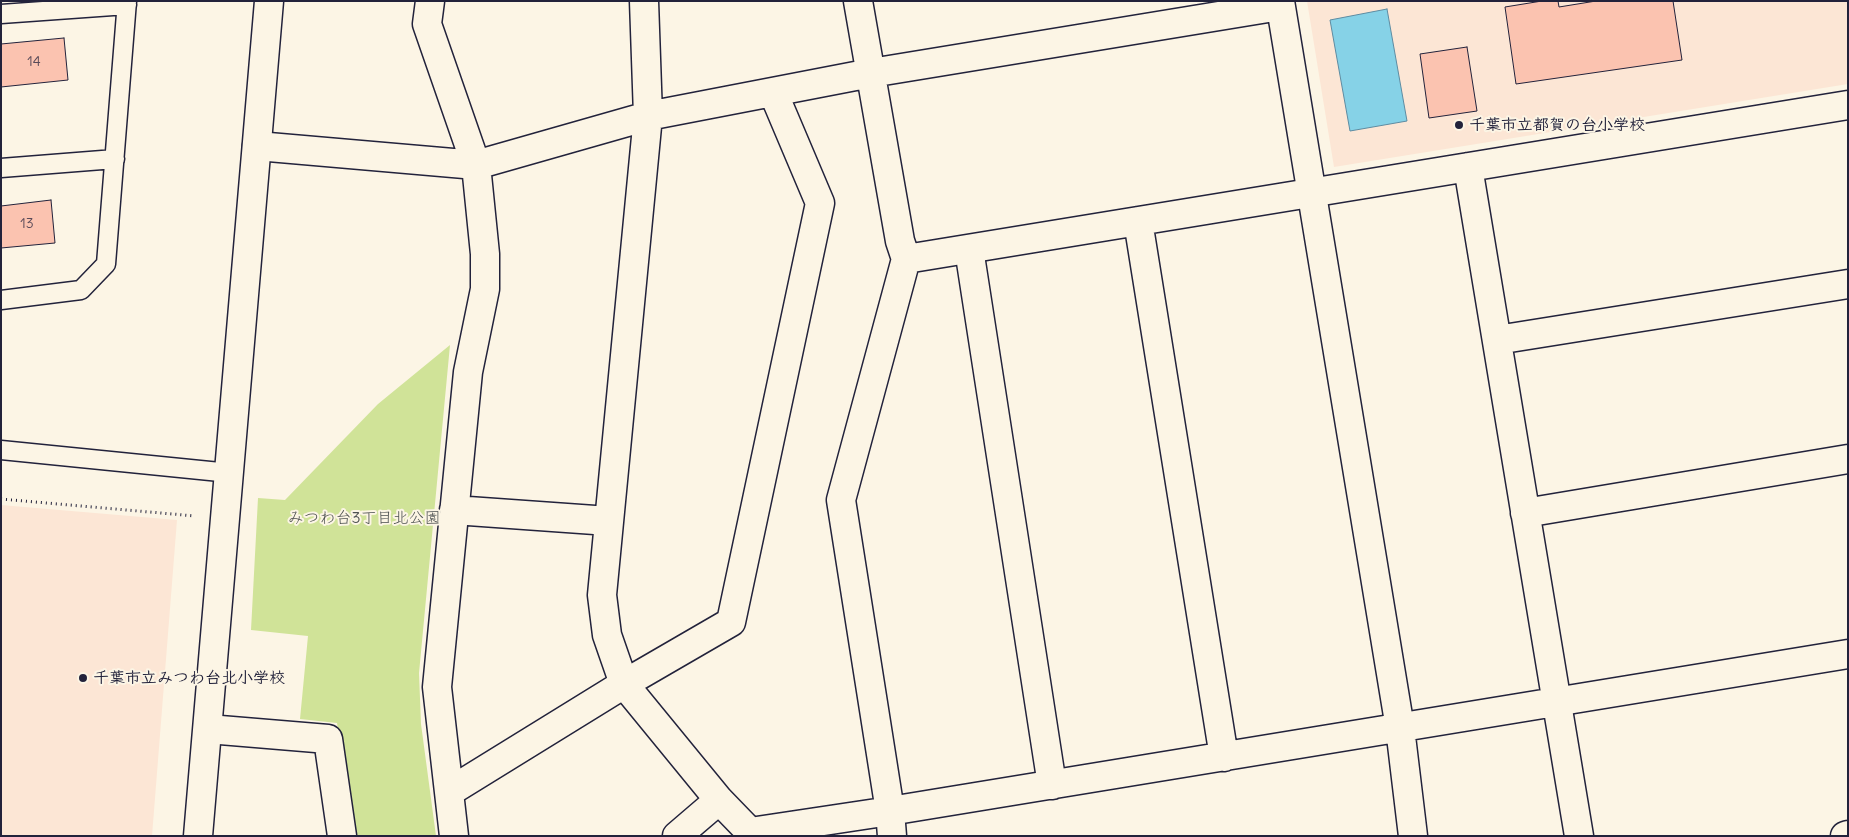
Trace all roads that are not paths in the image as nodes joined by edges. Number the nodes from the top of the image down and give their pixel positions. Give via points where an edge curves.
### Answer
1 (269, 1) edge
2 (430, 1) edge
3 (644, 1) edge
4 (858, 1) edge
5 (127, 3) edge
6 (1280, 3) edge
7 (1, 14) edge
8 (871, 73) junction
9 (773, 92) junction
10 (1848, 105) edge
11 (648, 116) junction
12 (257, 146) junction
13 (115, 159) junction
14 (476, 165) junction
15 (1468, 167) junction
16 (1, 168) edge
17 (1311, 193) junction
18 (1138, 221) junction
19 (969, 249) junction
20 (906, 259) junction
21 (1848, 284) edge
22 (1, 300) edge
23 (1497, 340) junction
24 (1, 450) edge
25 (1848, 458) edge
26 (230, 472) junction
27 (454, 510) junction
28 (1525, 513) junction
29 (609, 521) junction
30 (1848, 654) edge
31 (624, 684) junction
32 (1557, 702) junction
33 (1400, 728) junction
34 (208, 729) junction
35 (1224, 757) junction
36 (1052, 785) junction
37 (449, 792) junction
38 (719, 800) junction
39 (891, 824) edge
40 (198, 836) edge
41 (342, 836) edge
42 (454, 836) edge
43 (677, 836) edge
44 (1413, 836) edge
45 (1579, 836) edge

1 - 12 street
2 - 14 street via 427,24
3 - 11 street
4 - 8 street
5 - 7 lane
5 - 13 lane
6 - 8 street
6 - 17 street
8 - 9 street
8 - 20 street via 900,241
9 - 11 street
9 - 31 street via 820,202 731,622
10 - 15 street
11 - 14 street
11 - 29 street
12 - 14 street
12 - 26 street
13 - 16 lane
13 - 22 lane via 106,264 81,290
14 - 27 street via 485,254 485,289 468,372
15 - 17 street
15 - 23 street
17 - 18 street
17 - 33 street
18 - 19 street
18 - 35 street
19 - 20 street
19 - 36 street
20 - 39 street via 842,500
21 - 23 street
23 - 28 street
24 - 26 lane
25 - 28 street
26 - 34 street
27 - 29 street
27 - 37 street via 437,687
28 - 32 street
29 - 31 street via 602,595 607,635
30 - 32 street
31 - 37 street
31 - 38 street
32 - 33 street
32 - 45 street
33 - 35 street
33 - 44 street
34 - 40 street
34 - 41 street via 328,739
35 - 36 street
36 - 39 street
37 - 42 street
38 - 39 street via 750,832
38 - 43 street

